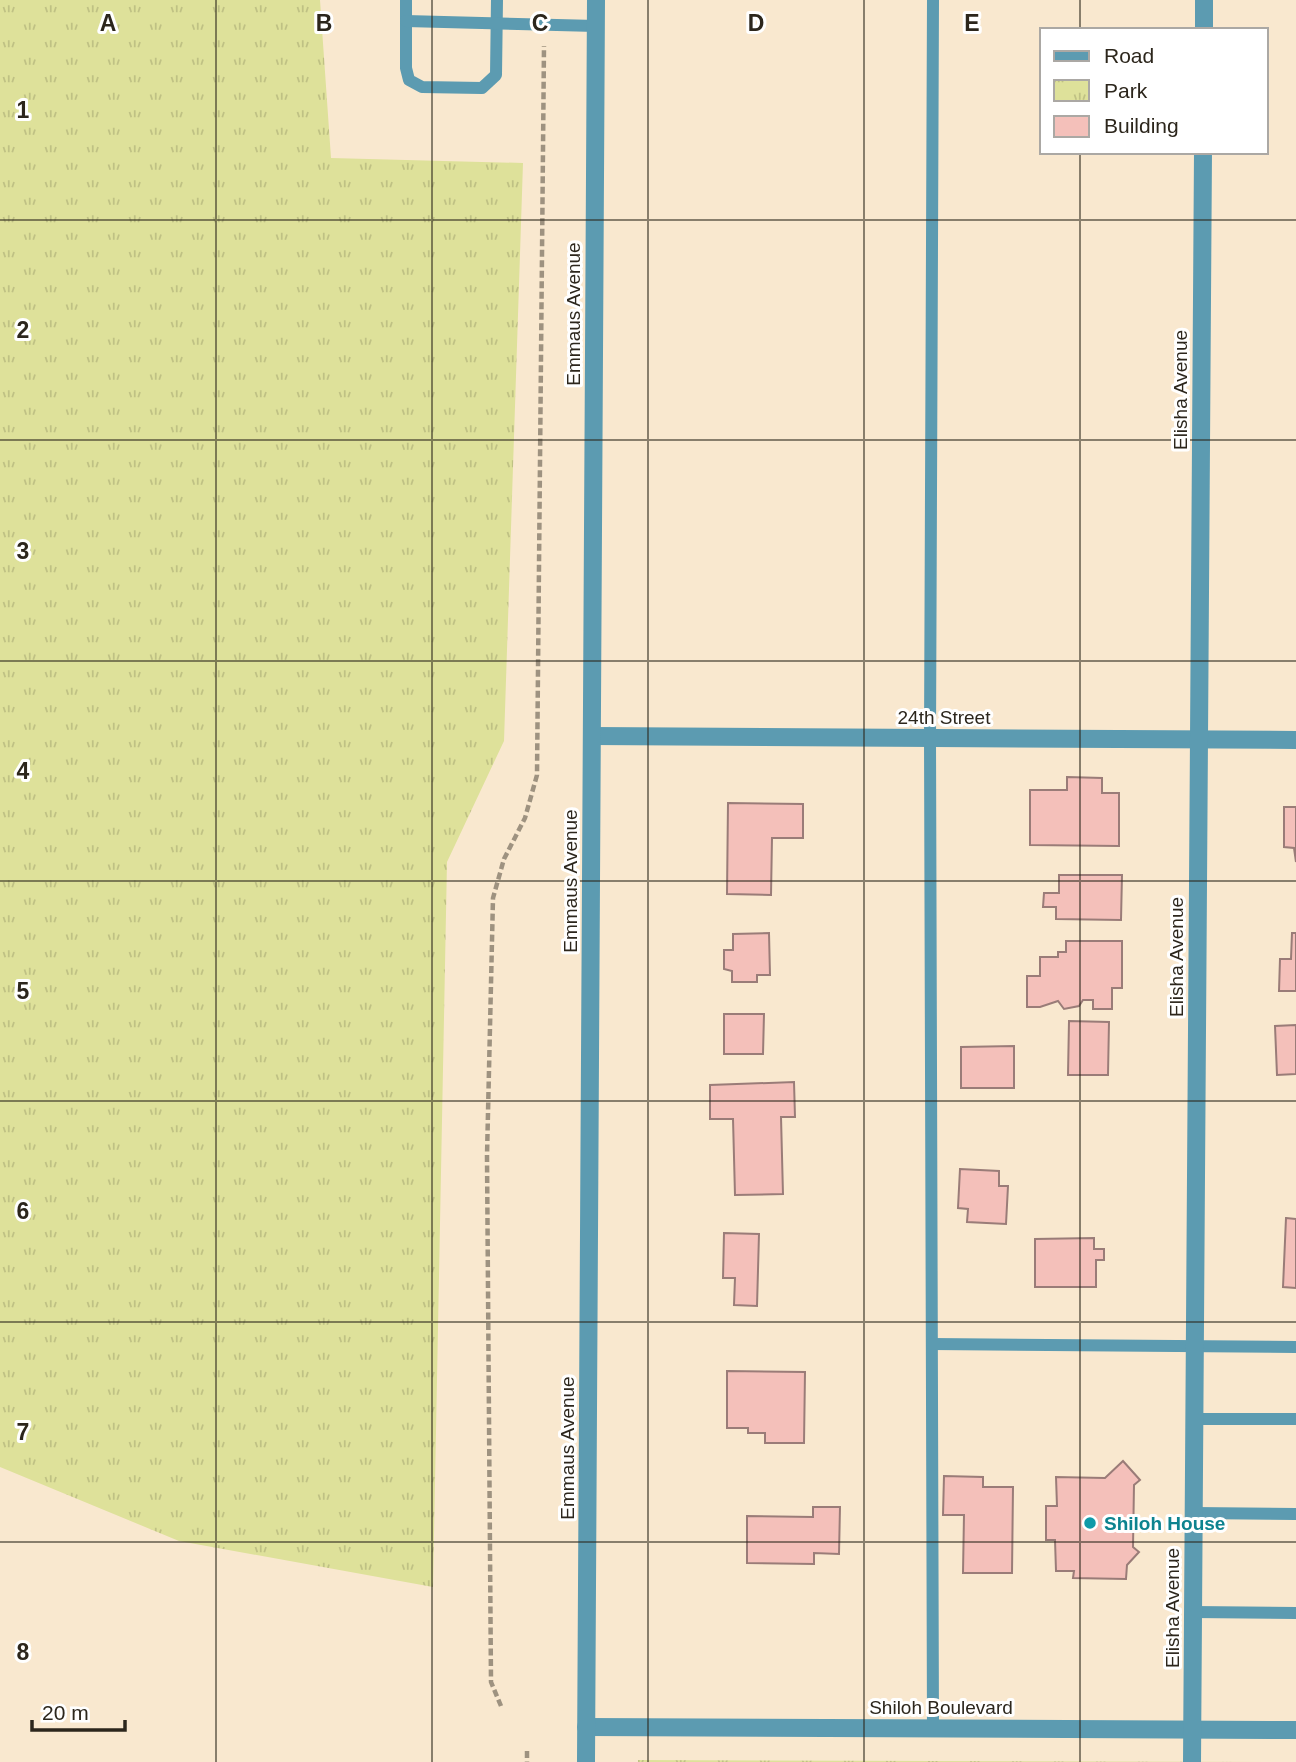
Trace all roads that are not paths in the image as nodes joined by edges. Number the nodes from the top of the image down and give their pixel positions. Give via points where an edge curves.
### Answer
1 (406, 0) edge
2 (497, 0) edge
3 (596, 0) edge
4 (933, 0) edge
5 (1204, 0) edge
6 (405, 21) junction
7 (497, 23) junction
8 (596, 26) junction
9 (1204, 28) edge
10 (1203, 154) edge
11 (592, 736) junction
12 (930, 738) junction
13 (1199, 739) junction
14 (1296, 740) edge
15 (932, 1343) junction
16 (1195, 1346) junction
17 (1296, 1347) edge
18 (1194, 1419) junction
19 (1296, 1419) edge
20 (1194, 1513) junction
21 (1296, 1514) edge
22 (1193, 1612) junction
23 (1296, 1613) edge
24 (586, 1727) junction
25 (933, 1728) junction
26 (1192, 1729) junction
27 (1296, 1730) edge
28 (586, 1762) edge
29 (1192, 1762) edge

1 - 6 lane
2 - 7 lane
3 - 8 street, Emmaus Avenue
4 - 12 lane
5 - 9 street
6 - 7 lane
6 - 7 lane via 409,80 422,87 482,88 489,84 496,75
7 - 8 lane
8 - 11 street, Emmaus Avenue
10 - 13 street, Elisha Avenue
11 - 12 street, 24th Street
11 - 24 street, Emmaus Avenue
12 - 13 street, 24th Street
12 - 15 lane
13 - 14 street, 24th Street
13 - 16 street, Elisha Avenue
15 - 16 lane
15 - 25 lane
16 - 17 lane
16 - 18 street, Elisha Avenue
18 - 19 lane
18 - 20 street, Elisha Avenue
20 - 21 lane
20 - 22 street, Elisha Avenue
22 - 23 lane
22 - 26 street, Elisha Avenue
24 - 25 street, Shiloh Boulevard
24 - 28 street, Emmaus Avenue
25 - 26 street, Shiloh Boulevard
26 - 27 street, Shiloh Boulevard
26 - 29 street, Elisha Avenue

